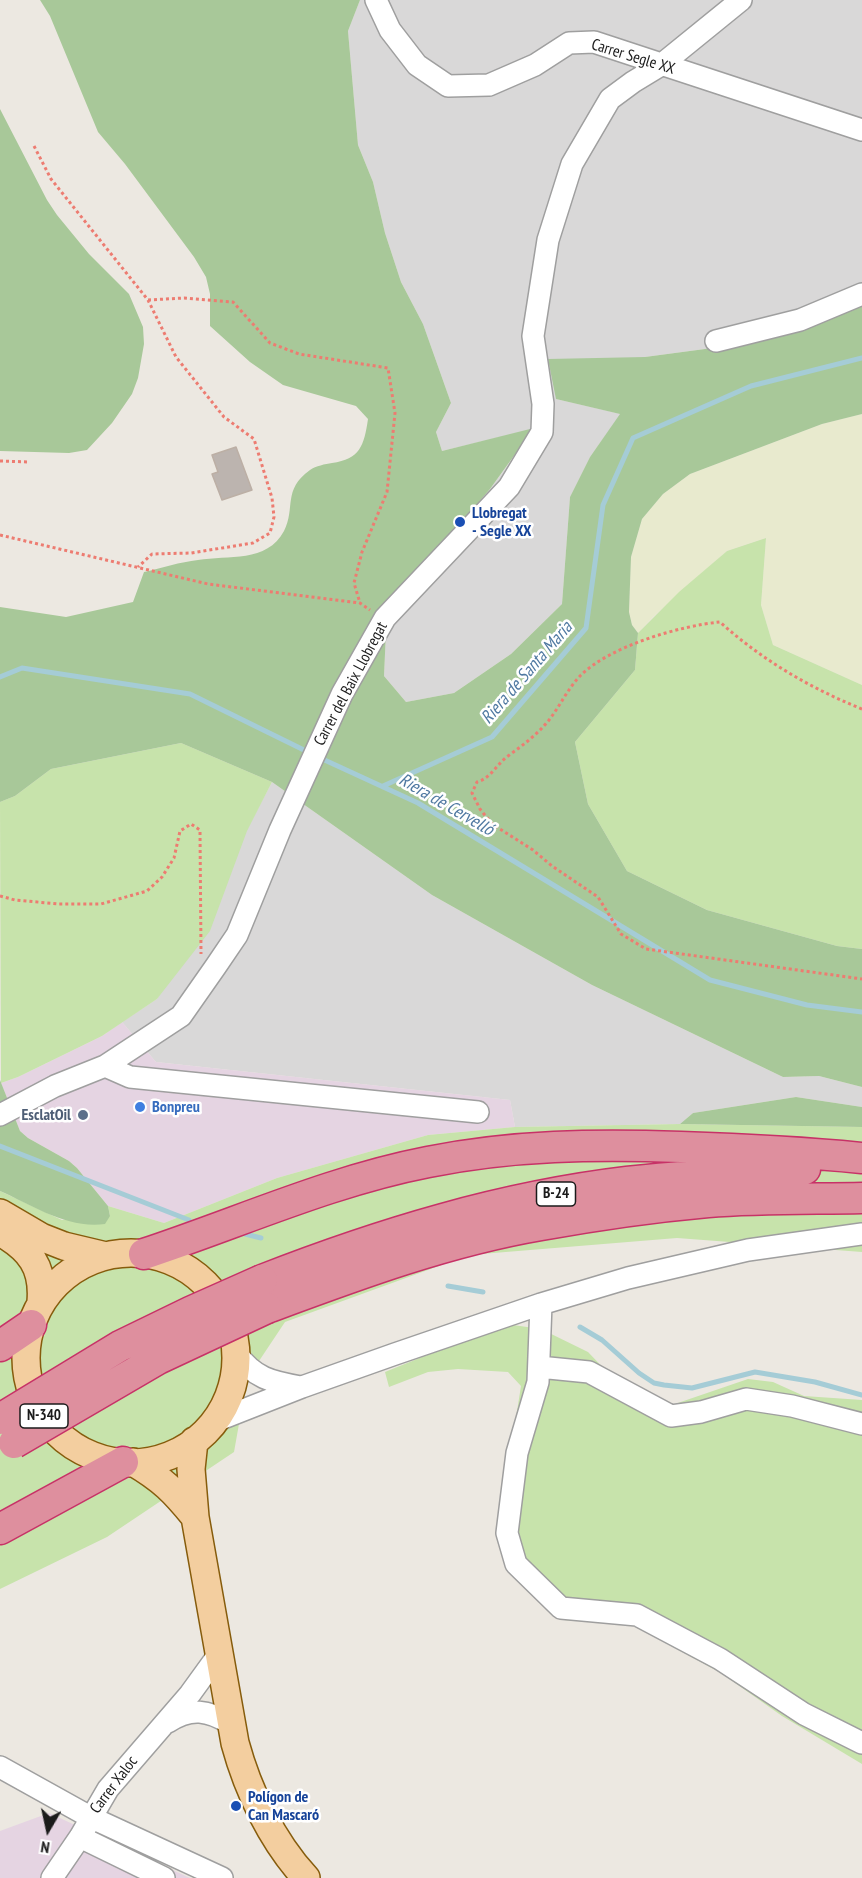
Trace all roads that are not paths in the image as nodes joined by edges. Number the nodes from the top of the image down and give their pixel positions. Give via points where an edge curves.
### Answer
1 (376, 0) edge
2 (741, 0) edge
3 (661, 65) junction
4 (862, 130) edge
5 (862, 294) edge
6 (716, 341) dead end
7 (105, 1065) junction
8 (478, 1112) dead end
9 (2, 1114) edge
10 (862, 1158) edge
11 (862, 1168) edge
12 (862, 1198) edge
13 (0, 1213) edge
14 (0, 1232) edge
15 (862, 1234) edge
16 (144, 1254) junction
17 (106, 1256) junction
18 (265, 1294) junction
19 (541, 1304) junction
20 (36, 1314) junction
21 (0, 1346) edge
22 (236, 1353) junction
23 (538, 1367) junction
24 (302, 1387) junction
25 (862, 1424) edge
26 (204, 1432) junction
27 (5, 1439) edge
28 (128, 1462) junction
29 (195, 1517) junction
30 (0, 1529) edge
31 (219, 1654) junction
32 (231, 1724) junction
33 (162, 1725) junction
34 (862, 1743) edge
35 (0, 1767) edge
36 (90, 1817) junction
37 (80, 1837) junction
38 (52, 1878) edge
39 (164, 1878) edge
40 (222, 1878) edge
41 (306, 1878) edge

1 - 3 street, Carrer Segle XX via 390,30 417,65 448,86 489,85 535,65 569,43 594,42
2 - 3 street, Carrer del Baix Llobregat
3 - 4 street, Carrer Segle XX
3 - 7 street, Carrer del Baix Llobregat via 610,99 572,164 548,240 533,336 543,404 542,432 509,487 384,618 342,694 237,934 181,1016
5 - 6 street via 800,320
7 - 8 street via 130,1077
7 - 9 street, Carrer del Baix Llobregat
10 - 16 highway via 610,1145 477,1154 428,1161 353,1181
11 - 18 highway, B-24 via 711,1174 626,1182 538,1197 434,1221 332,1253
12 - 18 highway, B-24 via 710,1202 618,1212 458,1243 325,1287
13 - 17 main road via 41,1237
14 - 20 main road, N-340 via 37,1266 42,1287
15 - 19 street, N-340 via 793,1242 693,1262
16 - 17 main road
16 - 22 main road via 175,1263 202,1281 222,1306
17 - 20 main road via 64,1277
18 - 27 highway, B-24, bridge via 190,1311 120,1346
19 - 23 street
19 - 24 street, N-340
20 - 21 highway
20 - 28 main road, N-340 via 26,1356 27,1372 44,1416 78,1448
22 - 24 street, N-340 via 258,1376
22 - 26 main road via 228,1397
23 - 25 street via 589,1372 671,1416 746,1399
23 - 34 street via 538,1382 517,1453 507,1533 516,1564 561,1608 637,1614 720,1659 804,1714
24 - 26 street, N-340
26 - 28 main road, N-340 via 177,1451 148,1462
26 - 29 main road via 191,1469
28 - 29 main road via 158,1477 176,1492
28 - 30 highway
29 - 31 main road
31 - 32 main road
31 - 33 street, Carrer Xaloc
32 - 33 street, Carrer Xaloc via 216,1715 186,1712
32 - 41 main road via 239,1760 256,1800
33 - 36 street, Carrer Xaloc via 108,1789
35 - 36 street
36 - 37 street, Carrer Xaloc
36 - 40 street
37 - 38 street, Carrer Xaloc
37 - 39 street

